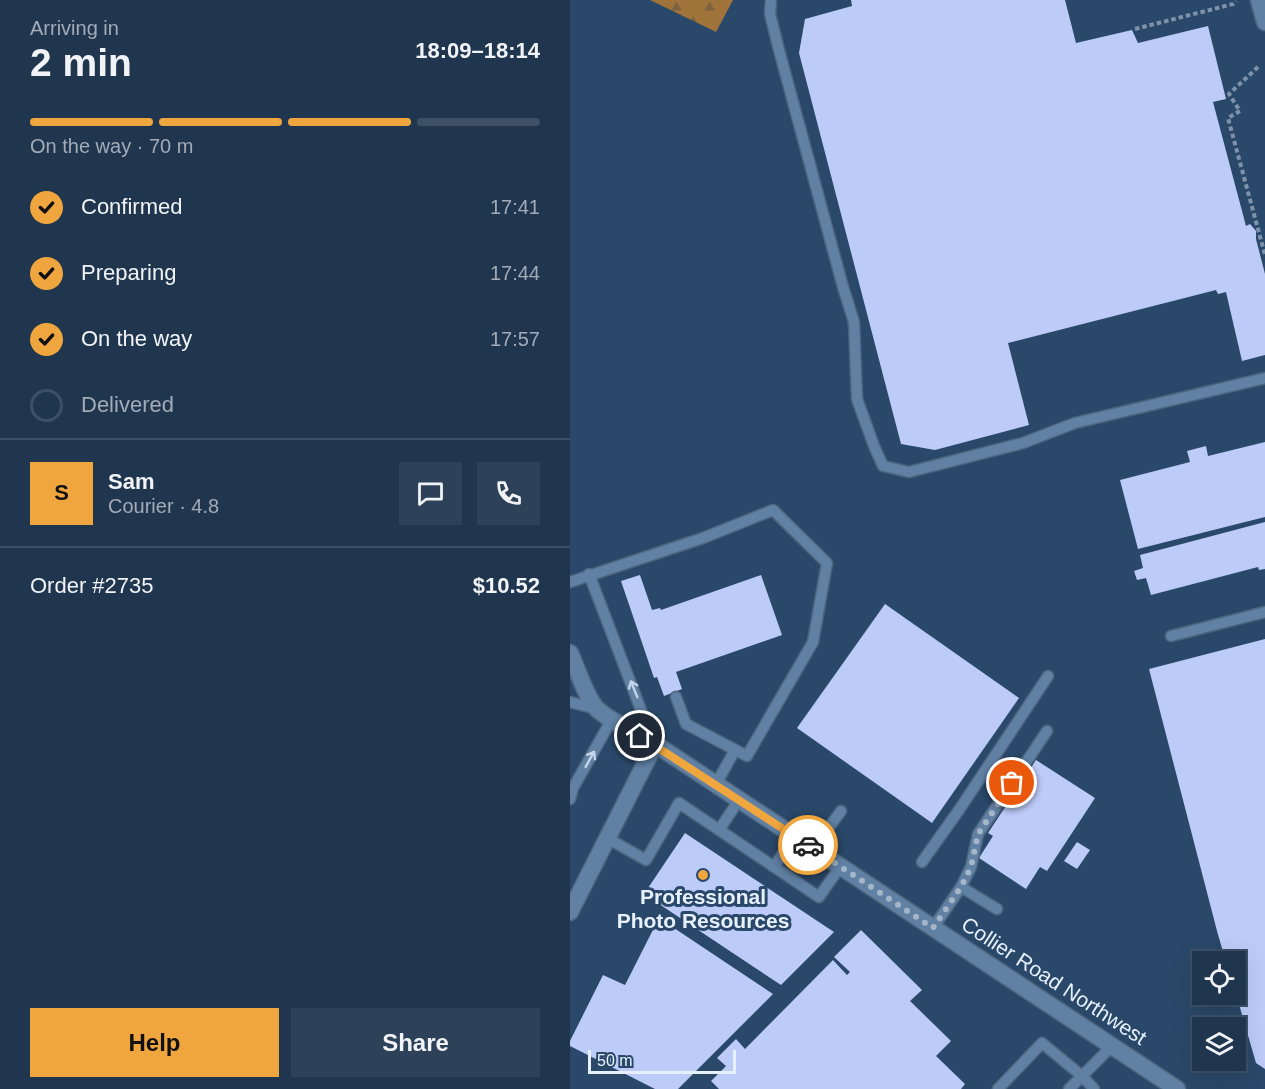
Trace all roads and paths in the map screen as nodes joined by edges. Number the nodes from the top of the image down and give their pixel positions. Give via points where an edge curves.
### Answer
1 (771, 0) edge
2 (1259, 0) edge
3 (1236, 1) edge
4 (1265, 22) edge
5 (1135, 29) dead end
6 (1258, 68) dead end
7 (1265, 255) edge
8 (1265, 378) edge
9 (589, 574) junction
10 (570, 582) edge
11 (1265, 612) edge
12 (1171, 636) dead end
13 (570, 653) edge
14 (1048, 676) dead end
15 (676, 697) dead end
16 (570, 702) edge
17 (597, 709) junction
18 (612, 719) junction
19 (1047, 731) dead end
20 (654, 744) junction
21 (735, 750) junction
22 (716, 784) junction
23 (570, 800) edge
24 (739, 800) junction
25 (840, 811) dead end
26 (719, 830) junction
27 (794, 836) junction
28 (607, 838) junction
29 (813, 849) junction
30 (922, 862) dead end
31 (774, 867) junction
32 (840, 867) junction
33 (961, 887) junction
34 (997, 909) dead end
35 (570, 912) edge
36 (933, 928) junction
37 (1112, 1046) junction
38 (1082, 1076) junction
39 (998, 1089) edge
40 (1069, 1089) edge
41 (1094, 1089) edge
42 (1177, 1089) edge

1 - 8 lane via 770,14 779,50 854,322 857,399 883,466 909,472 1023,443 1075,423
2 - 4 street
3 - 5 path
6 - 7 path via 1229,94 1240,111 1228,118
9 - 10 lane
20 -> 9 lane
9 - 21 lane via 703,538 773,510 827,563 813,642 747,756
11 - 12 lane
13 - 17 street, Collier Road Northwest
14 - 30 lane
15 - 21 lane via 686,724
16 - 17 lane
17 - 18 street, Collier Road Northwest
18 - 20 street, Collier Road Northwest
23 -> 18 lane
19 - 33 lane via 978,834 971,867
20 - 22 street, Collier Road Northwest
20 - 28 street
21 - 22 lane
22 - 24 street, Collier Road Northwest
24 - 26 lane
24 - 27 street, Collier Road Northwest
25 - 29 lane
26 - 28 lane via 679,803 646,860
26 - 31 lane
27 - 29 street, Collier Road Northwest
27 - 31 lane
28 - 35 street
29 - 32 street, Collier Road Northwest
31 - 32 lane via 819,897
32 - 36 street, Collier Road Northwest
33 - 34 lane
33 - 36 lane
36 - 37 street, Collier Road Northwest
37 - 38 lane
37 - 42 street, Collier Road Northwest
38 - 39 lane via 1042,1043
38 - 40 lane
38 - 41 lane

